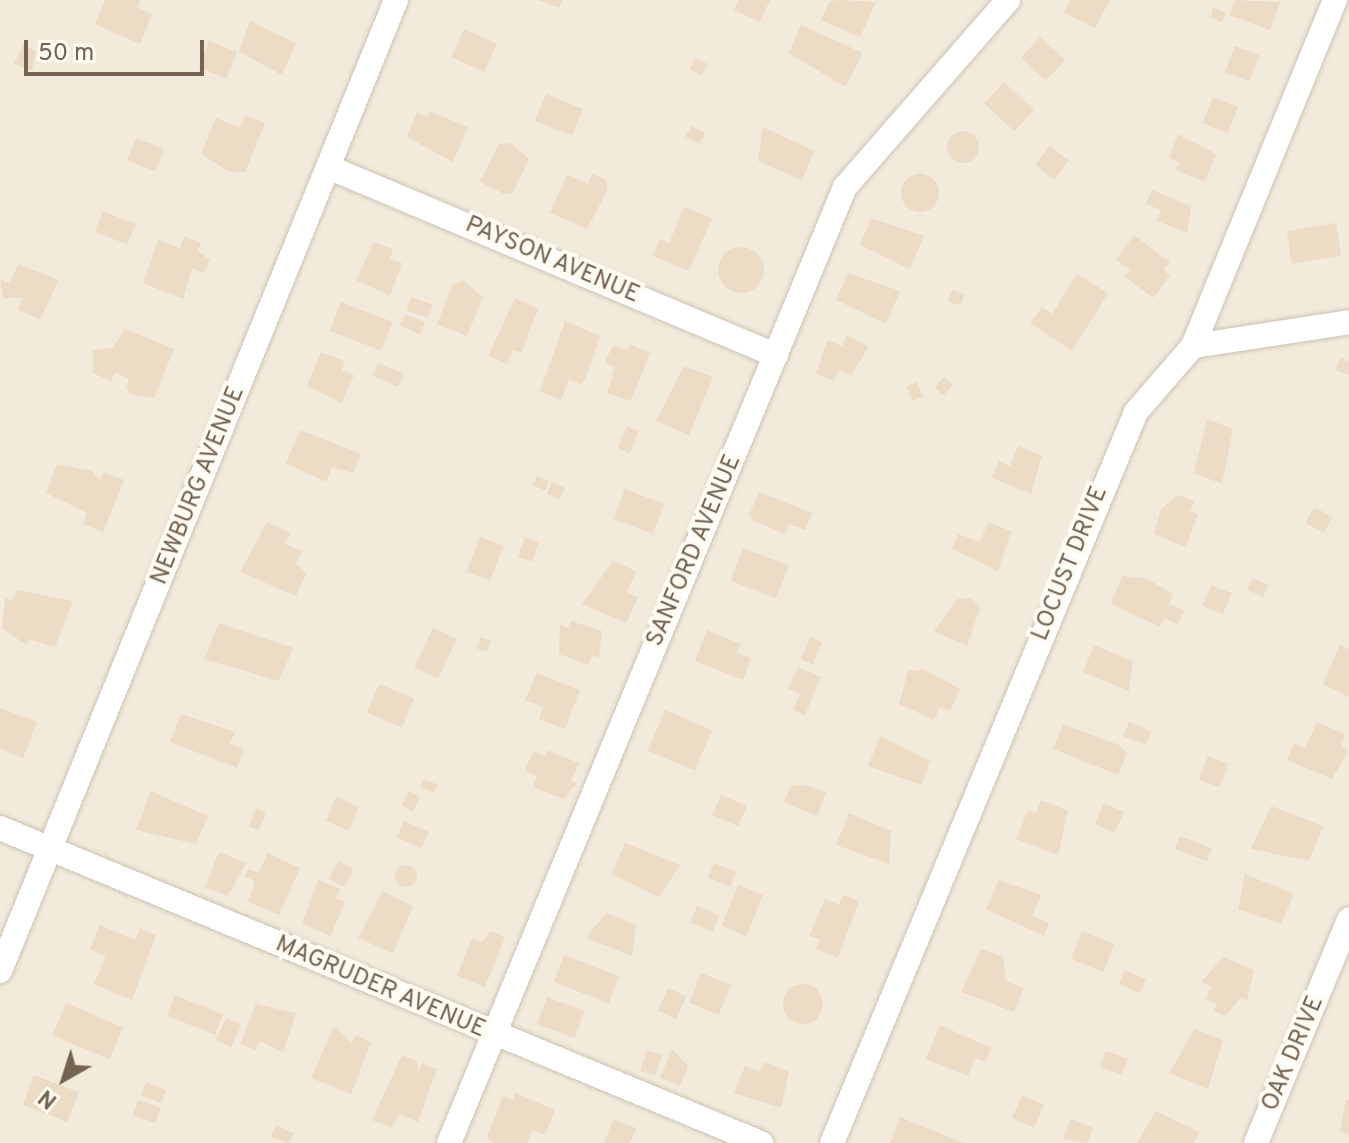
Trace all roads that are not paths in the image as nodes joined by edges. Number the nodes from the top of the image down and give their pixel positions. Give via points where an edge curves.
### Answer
1 (396, 0) edge
2 (1008, 0) edge
3 (1335, 0) edge
4 (328, 167) junction
5 (1349, 322) edge
6 (1193, 346) junction
7 (776, 355) junction
8 (0, 828) edge
9 (50, 850) junction
10 (1349, 920) edge
11 (0, 971) edge
12 (494, 1036) junction
13 (449, 1143) edge
14 (761, 1143) edge
15 (832, 1143) edge
16 (1256, 1143) edge

1 - 4 street, NEWBURG AVENUE
2 - 7 street, SANFORD AVENUE via 845,187
3 - 6 street, LOCUST DRIVE
4 - 7 street, PAYSON AVENUE
4 - 9 street, NEWBURG AVENUE
5 - 6 street
6 - 15 street, LOCUST DRIVE via 1136,412
7 - 12 street, SANFORD AVENUE
8 - 9 street, MAGRUDER AVENUE
9 - 11 street, NEWBURG AVENUE
9 - 12 street, MAGRUDER AVENUE
10 - 16 street, OAK DRIVE
12 - 13 street, SANFORD AVENUE
12 - 14 street, MAGRUDER AVENUE

